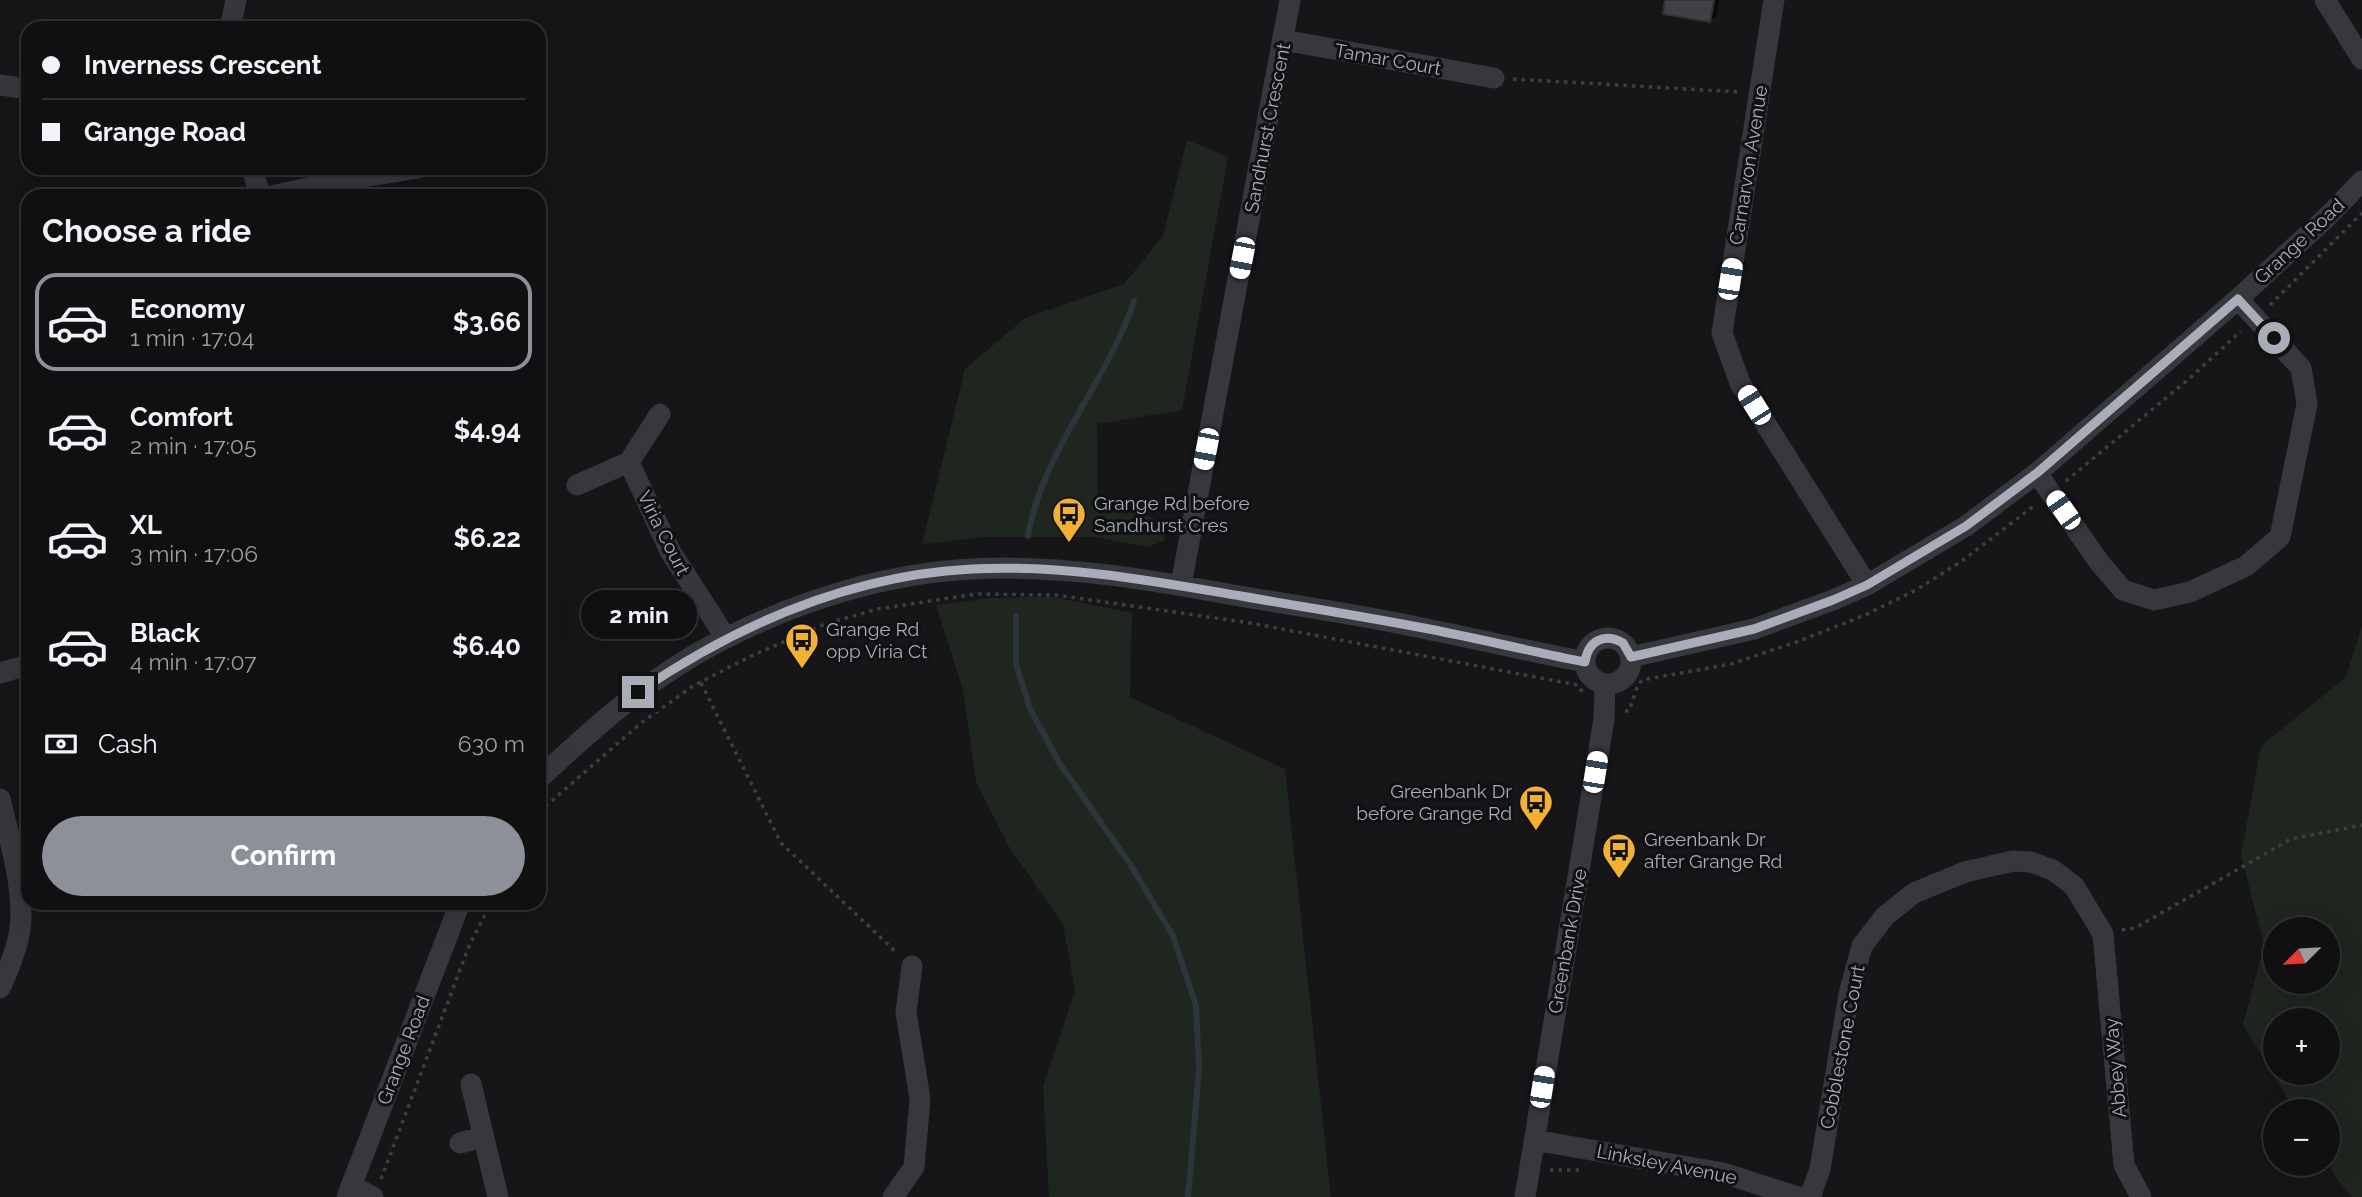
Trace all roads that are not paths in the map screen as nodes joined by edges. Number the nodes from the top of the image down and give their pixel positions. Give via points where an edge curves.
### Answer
1 (236, 0) edge
2 (1290, 0) edge
3 (1774, 0) edge
4 (2325, 0) edge
5 (232, 21) edge
6 (1283, 40) junction
7 (2362, 59) edge
8 (1494, 78) road end
9 (0, 85) edge
10 (21, 88) edge
11 (375, 175) edge
12 (2362, 181) edge
13 (303, 189) edge
14 (2238, 299) junction
15 (660, 414) dead end
16 (629, 462) junction
17 (2037, 473) junction
18 (577, 485) dead end
19 (1181, 585) junction
20 (1867, 585) junction
21 (726, 638) junction
22 (1631, 657) junction
23 (1585, 662) junction
24 (21, 667) edge
25 (0, 673) edge
26 (1605, 684) junction
27 (546, 773) edge
28 (0, 799) edge
29 (457, 910) edge
30 (2103, 934) joint
31 (912, 967) road end
32 (0, 988) edge
33 (471, 1084) dead end
34 (483, 1137) junction
35 (1534, 1140) junction
36 (460, 1143) dead end
37 (349, 1192) edge
38 (375, 1192) edge
39 (498, 1197) edge
40 (893, 1197) edge
41 (1525, 1197) edge
42 (1798, 1197) edge
43 (1810, 1197) edge
44 (2141, 1197) edge

1 - 5 street
2 - 6 street, Sandhurst Crescent
3 - 20 street, Carnarvon Avenue via 1722,333 1740,383
4 - 7 street
6 - 8 street, Tamar Court
6 - 19 street, Sandhurst Crescent
9 - 10 street
11 - 13 street
12 - 14 street, Grange Road
14 - 17 street, Grange Road
14 - 17 street via 2301,368 2307,404 2280,537 2246,566 2189,592 2154,600 2123,590
15 - 16 street
16 - 18 street
16 - 21 street, Viria Court via 670,551
17 - 20 street, Grange Road via 1966,526
19 - 21 street via 1048,569 971,569 902,579 809,602
19 - 23 street
20 - 22 street, Grange Road via 1754,629
21 - 27 street via 638,692
22 - 23 street via 1623,643 1606,638 1590,646
22 - 26 street via 1626,676
23 - 26 street via 1592,678
24 - 25 street
26 - 35 street, Greenbank Drive via 1605,709
28 - 32 street via 15,860 21,918
29 - 37 street, Grange Road
30 - 43 street, Cobblestone Court via 2074,886 2053,870 2031,862 2013,861 1965,872 1914,893 1885,916 1862,946 1849,994 1820,1169
30 - 44 street, Abbey Way via 2124,1165
31 - 40 street via 906,1012 920,1099 914,1167
33 - 34 street
34 - 36 street
34 - 39 street
35 - 41 street, Greenbank Drive
35 - 42 street, Linksley Avenue via 1723,1172
37 - 38 street

